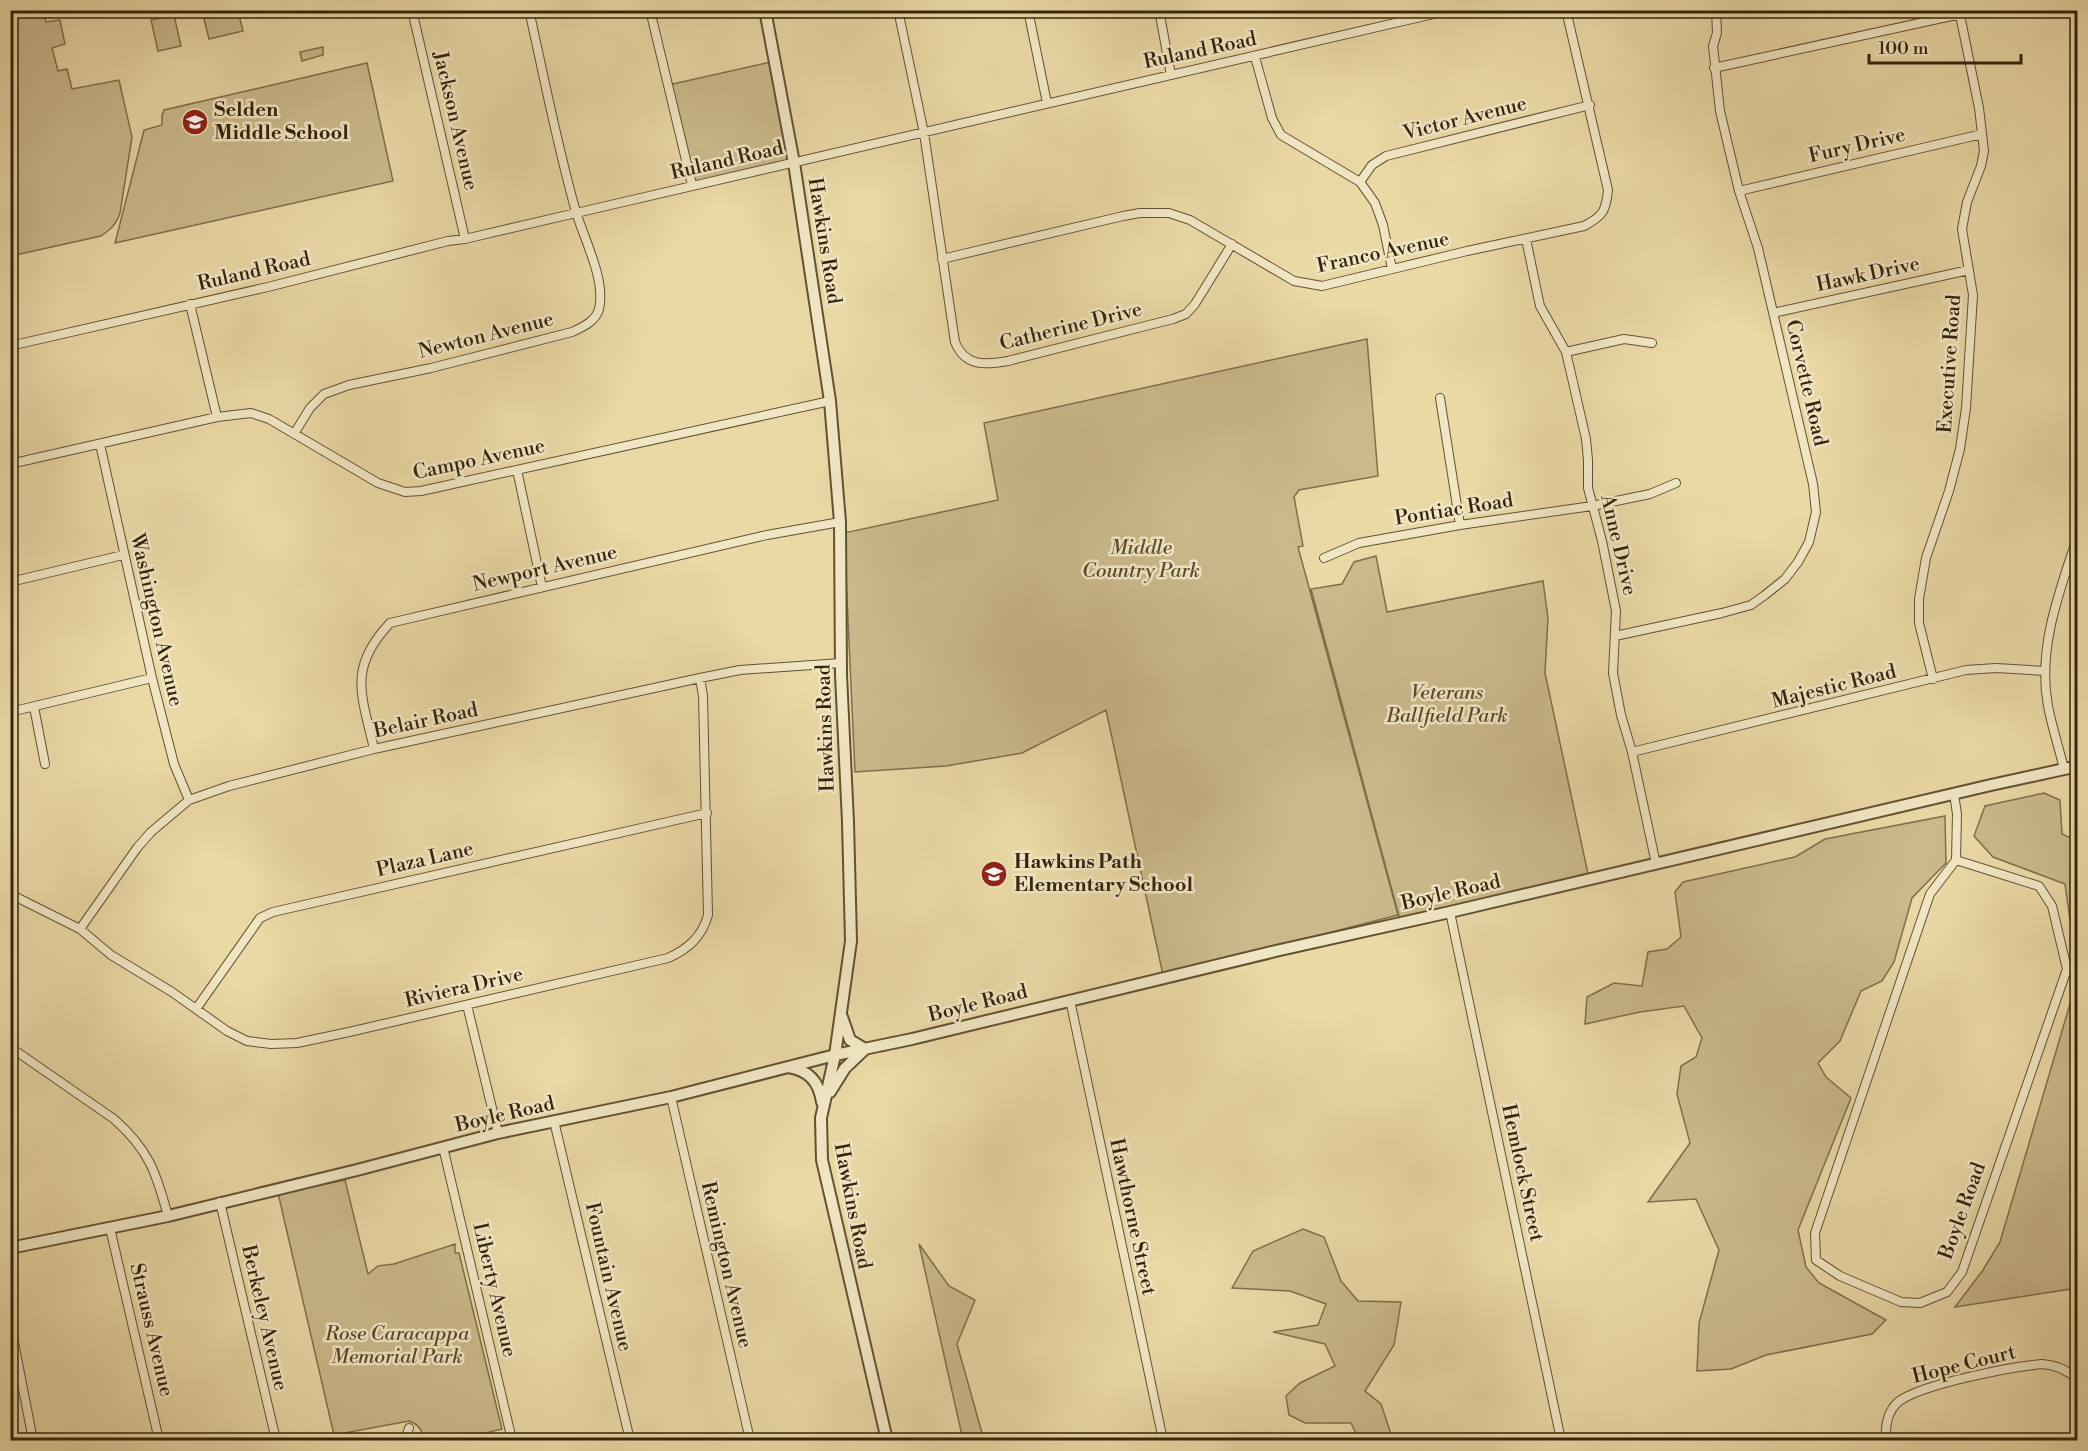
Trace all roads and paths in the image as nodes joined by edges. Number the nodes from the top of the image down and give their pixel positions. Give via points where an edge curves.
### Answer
1 (412, 10) edge
2 (529, 10) edge
3 (650, 10) edge
4 (765, 10) edge
5 (898, 10) edge
6 (1028, 10) edge
7 (1159, 10) edge
8 (1451, 10) edge
9 (1566, 10) edge
10 (1716, 10) edge
11 (1979, 10) edge
12 (1960, 15) junction
13 (1255, 57) junction
14 (1714, 68) junction
15 (1171, 75) junction
16 (1047, 103) junction
17 (1590, 105) junction
18 (924, 133) junction
19 (1982, 134) junction
20 (794, 163) junction
21 (1360, 182) junction
22 (692, 185) junction
23 (1739, 191) junction
24 (576, 213) junction
25 (465, 238) junction
26 (1526, 239) junction
27 (1232, 244) junction
28 (942, 259) junction
29 (1392, 268) junction
30 (1969, 270) junction
31 (190, 304) junction
32 (1773, 313) junction
33 (1652, 343) dead end
34 (10, 346) edge
35 (1566, 352) junction
36 (1440, 398) dead end
37 (830, 401) junction
38 (217, 417) junction
39 (294, 434) junction
40 (100, 444) junction
41 (10, 464) edge
42 (517, 470) junction
43 (1676, 483) dead end
44 (1592, 506) junction
45 (840, 522) junction
46 (1460, 525) junction
47 (2078, 535) edge
48 (123, 555) junction
49 (1324, 558) dead end
50 (10, 582) edge
51 (542, 587) junction
52 (1615, 636) junction
53 (841, 663) junction
54 (2045, 671) junction
55 (152, 678) junction
56 (700, 678) junction
57 (1933, 679) junction
58 (34, 707) junction
59 (10, 712) edge
60 (374, 749) junction
61 (1632, 752) junction
62 (45, 764) dead end
63 (2078, 766) edge
64 (2064, 769) junction
65 (1954, 794) junction
66 (189, 800) junction
67 (707, 813) junction
68 (1956, 860) junction
69 (1656, 864) junction
70 (10, 894) edge
71 (1450, 912) junction
72 (80, 929) junction
73 (1070, 1000) junction
74 (467, 1005) junction
75 (196, 1009) junction
76 (841, 1011) junction
77 (10, 1047) edge
78 (866, 1049) junction
79 (835, 1055) junction
80 (788, 1067) junction
81 (671, 1097) junction
82 (823, 1105) junction
83 (554, 1121) junction
84 (498, 1133) junction
85 (443, 1148) junction
86 (220, 1202) junction
87 (168, 1216) junction
88 (110, 1228) junction
89 (10, 1248) edge
90 (10, 1322) edge
91 (2078, 1380) edge
92 (409, 1428) dead end
93 (33, 1440) edge
94 (159, 1440) edge
95 (276, 1440) edge
96 (405, 1440) edge
97 (512, 1440) edge
98 (630, 1440) edge
99 (750, 1440) edge
100 (887, 1440) edge
101 (1163, 1440) edge
102 (1561, 1440) edge
103 (1886, 1440) edge

1 - 25 street, Jackson Avenue
2 - 24 street, Newton Avenue
3 - 22 street
4 - 20 street, Hawkins Road
5 - 18 street, Catherine Drive
6 - 16 street
7 - 15 street
8 - 13 street, Ruland Road
9 - 17 street, Franco Avenue
10 - 14 street, Corvette Road
11 - 12 street
12 - 14 street
12 - 19 street, Executive Road
13 - 15 street, Ruland Road
13 - 21 street via 1272,118 1281,135
14 - 23 street, Corvette Road
15 - 16 street, Ruland Road
16 - 18 street, Ruland Road
17 - 21 street, Victor Avenue via 1386,156 1372,165
17 - 26 street, Franco Avenue via 1608,190 1600,218 1584,226
18 - 20 street, Ruland Road
18 - 28 street, Catherine Drive
19 - 23 street, Fury Drive
19 - 30 street, Executive Road via 1982,166 1962,229
20 - 22 street, Ruland Road
20 - 37 street, Hawkins Road
21 - 29 street via 1375,203
22 - 24 street, Ruland Road
23 - 32 street, Corvette Road via 1758,248
24 - 25 street, Ruland Road
24 - 39 street, Newton Avenue via 601,295 599,311 588,324 572,332 324,394
25 - 31 street, Ruland Road
26 - 29 street, Franco Avenue
26 - 35 street, Anne Drive via 1540,306
27 - 28 street, Franco Avenue via 1190,220 1169,213 1140,213
27 - 28 street, Catherine Drive via 1186,314 991,364 975,363 958,351
27 - 29 street, Franco Avenue via 1294,281 1308,285 1322,286
30 - 32 street, Hawk Drive
30 - 57 street, Executive Road via 1973,295 1965,418 1949,490 1926,558 1919,599 1919,623
31 - 34 street, Ruland Road
31 - 38 street
32 - 52 street, Corvette Road via 1813,484 1816,512 1809,542 1785,579 1751,605
33 - 35 street via 1624,339
35 - 44 street, Anne Drive via 1586,439
36 - 46 street
37 - 42 street, Campo Avenue
37 - 45 street, Hawkins Road
38 - 39 street, Campo Avenue via 251,413
38 - 40 street, Campo Avenue
39 - 42 street, Campo Avenue via 378,483 405,492
40 - 41 street, Campo Avenue
40 - 48 street, Washington Avenue
42 - 51 street
43 - 44 street, Pontiac Road via 1650,494
44 - 46 street, Pontiac Road
44 - 52 street, Anne Drive via 1614,598
45 - 51 street, Newport Avenue
45 - 53 street, Hawkins Road
46 - 49 street, Pontiac Road via 1359,543
47 - 54 street via 2048,636
48 - 50 street
48 - 55 street, Washington Avenue
51 - 60 street, Newport Avenue via 390,623 369,650 362,667 362,692
52 - 61 street, Anne Drive via 1613,673
53 - 56 street, Belair Road via 740,670
53 - 76 street, Hawkins Road via 850,941
54 - 57 street, Majestic Road via 1996,668
54 - 64 street via 2048,705
55 - 58 street
55 - 66 street, Washington Avenue via 174,764
56 - 60 street, Belair Road
56 - 67 street, Riviera Drive
57 - 61 street, Majestic Road
58 - 59 street
58 - 62 street
60 - 66 street, Belair Road
61 - 69 street, Anne Drive
63 - 64 street, Boyle Road
64 - 65 street, Boyle Road
65 - 68 street
65 - 69 street, Boyle Road
66 - 72 street, Belair Road via 137,848
67 - 74 street, Riviera Drive via 708,915 692,945 668,958
67 - 75 street, Plaza Lane via 273,912 260,918
68 - 68 street, Boyle Road via 2039,886 2052,906 2067,969 1962,1272 1947,1292 1920,1303 1902,1302 1840,1276 1816,1260 1815,1233 1930,894
69 - 71 street, Boyle Road
70 - 72 street, Riviera Drive
71 - 73 street, Boyle Road
71 - 102 street, Hemlock Street
72 - 75 street, Riviera Drive via 111,955
73 - 78 street, Boyle Road
73 - 101 street, Hawthorne Street
74 - 75 street, Riviera Drive via 297,1043 271,1044 247,1041
74 - 84 street
76 - 78 street via 850,1040
76 - 79 street, Hawkins Road
77 - 87 street via 130,1133 157,1177
78 - 79 street, Boyle Road
78 - 82 street via 845,1068
79 - 80 street, Boyle Road
79 - 82 street, Hawkins Road
80 - 81 street, Boyle Road
80 - 82 street via 808,1074 816,1082
81 - 83 street, Boyle Road
81 - 99 street, Remington Avenue
82 - 100 street, Hawkins Road via 822,1161
83 - 84 street, Boyle Road
83 - 98 street, Fountain Avenue
84 - 85 street, Boyle Road
85 - 86 street, Boyle Road
85 - 97 street, Liberty Avenue
86 - 87 street, Boyle Road
86 - 95 street, Berkeley Avenue
87 - 88 street, Boyle Road
88 - 89 street, Boyle Road
88 - 94 street, Strauss Avenue
90 - 93 street
91 - 103 street, Hope Court via 2052,1364 2042,1364 1913,1393 1891,1410
92 - 96 street

